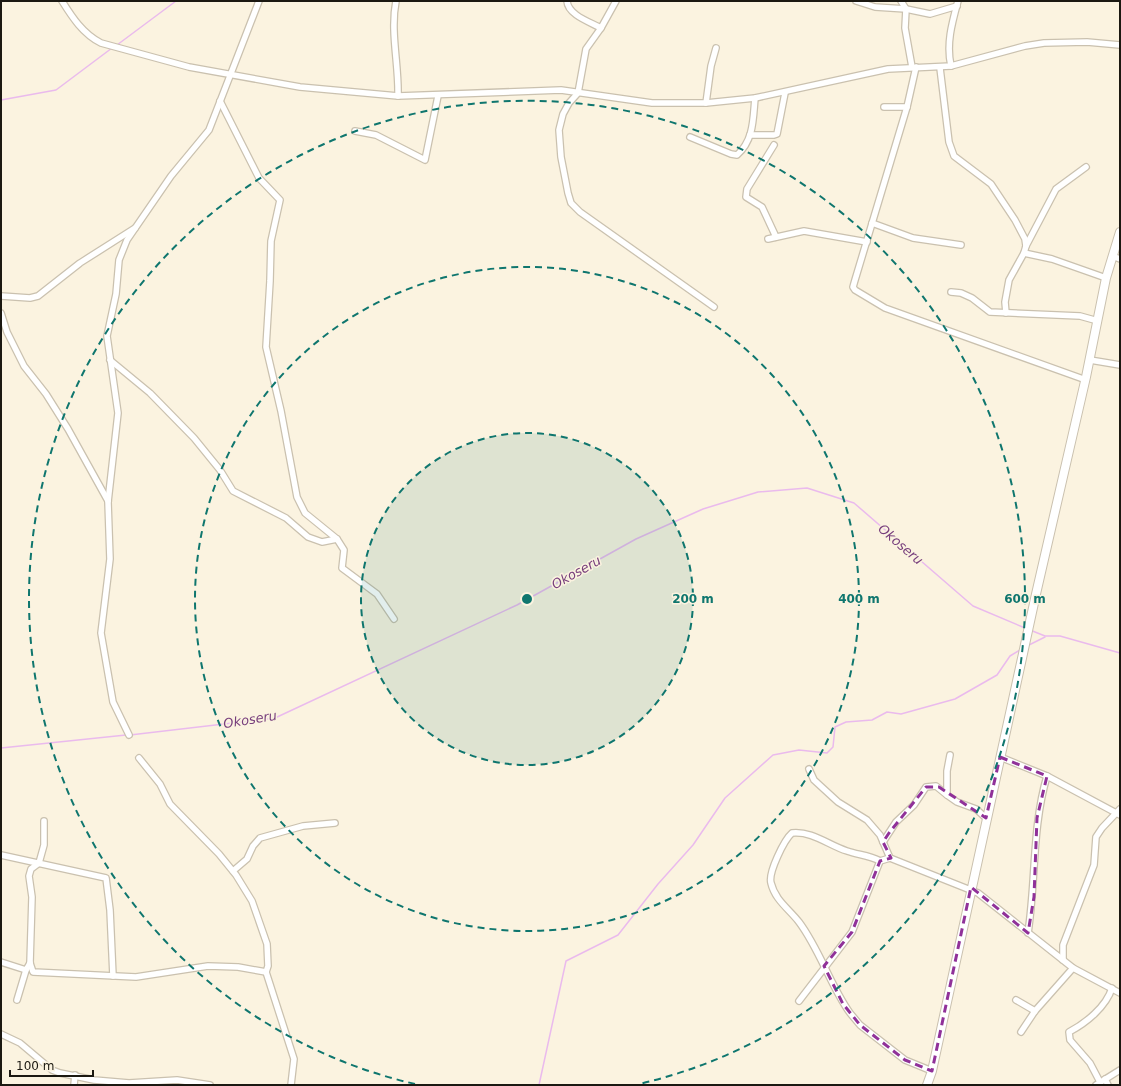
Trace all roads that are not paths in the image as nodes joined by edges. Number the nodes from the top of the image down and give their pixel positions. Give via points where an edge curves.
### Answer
1 (62, 1) edge
2 (259, 1) edge
3 (396, 1) edge
4 (566, 1) edge
5 (616, 1) edge
6 (856, 1) edge
7 (901, 1) edge
8 (958, 3) edge
9 (906, 9) junction
10 (601, 28) junction
11 (1120, 45) edge
12 (716, 48) dead end
13 (951, 66) junction
14 (914, 67) junction
15 (940, 68) junction
16 (231, 74) junction
17 (578, 93) junction
18 (785, 93) junction
19 (398, 96) junction
20 (438, 96) junction
21 (755, 98) junction
22 (220, 101) junction
23 (706, 103) junction
24 (907, 106) junction
25 (884, 107) dead end
26 (355, 131) dead end
27 (750, 135) junction
28 (690, 137) dead end
29 (774, 145) dead end
30 (1086, 167) dead end
31 (872, 223) junction
32 (138, 225) junction
33 (1120, 232) edge
34 (776, 237) junction
35 (768, 239) dead end
36 (867, 242) junction
37 (961, 245) dead end
38 (1026, 246) junction
39 (1024, 253) junction
40 (1116, 257) edge
41 (1106, 278) junction
42 (951, 292) dead end
43 (1, 296) edge
44 (714, 307) dead end
45 (1, 313) edge
46 (1006, 313) junction
47 (1098, 321) junction
48 (110, 360) junction
49 (1090, 360) junction
50 (1120, 365) edge
51 (1086, 380) junction
52 (108, 502) junction
53 (337, 539) junction
54 (394, 619) dead end
55 (129, 735) dead end
56 (950, 756) dead end
57 (1000, 757) junction
58 (139, 758) dead end
59 (809, 769) dead end
60 (1047, 776) junction
61 (947, 795) junction
62 (1119, 813) edge
63 (986, 818) junction
64 (44, 821) dead end
65 (335, 823) dead end
66 (883, 842) junction
67 (1, 855) edge
68 (890, 858) junction
69 (880, 861) junction
70 (39, 863) junction
71 (233, 872) junction
72 (970, 890) junction
73 (1028, 932) junction
74 (1064, 960) junction
75 (1, 962) edge
76 (30, 963) junction
77 (824, 966) junction
78 (1073, 968) junction
79 (26, 970) junction
80 (266, 972) junction
81 (113, 976) junction
82 (1112, 988) junction
83 (1120, 993) edge
84 (17, 1000) dead end
85 (1016, 1000) dead end
86 (799, 1001) dead end
87 (1035, 1011) junction
88 (1021, 1032) dead end
89 (1, 1034) edge
90 (1120, 1070) edge
91 (932, 1071) junction
92 (74, 1075) junction
93 (1102, 1083) edge
94 (74, 1085) edge
95 (210, 1085) edge
96 (292, 1085) edge
97 (927, 1085) edge

1 - 16 street via 76,22 101,43 189,67
2 - 16 street
3 - 19 street via 394,32
4 - 10 street via 575,14
5 - 10 street
6 - 9 street via 875,7
7 - 9 street
8 - 9 street via 930,14
8 - 13 street via 950,32 948,52
9 - 14 street via 905,28
10 - 17 street via 586,49
11 - 13 street via 1087,42 1044,43
12 - 23 street via 709,73
13 - 15 street
14 - 15 street
14 - 18 street via 853,75
14 - 24 street
15 - 38 street via 949,142 954,156 991,184 1022,232
16 - 19 street via 300,87
16 - 22 street
17 - 20 street via 561,90
17 - 23 street via 652,103
17 - 44 street via 563,114 559,130 561,157 571,203
18 - 21 street
18 - 27 street via 777,134
19 - 20 street
20 - 26 street via 425,160 376,135
21 - 23 street
21 - 27 street
22 - 32 street via 209,130 171,176
22 - 53 street via 259,178 280,200 271,241 266,347 297,497 305,513
24 - 25 street
24 - 31 street
27 - 28 street via 737,155
29 - 34 street via 747,189 746,197 762,207
30 - 38 street via 1056,189
31 - 36 street
31 - 37 street via 913,238
32 - 43 street via 80,263 38,296
32 - 48 street via 122,249 119,260 116,294 107,336
33 - 40 street
34 - 35 street
34 - 36 street via 804,231
36 - 51 street via 853,287 862,295 885,308
38 - 39 street
39 - 41 street via 1052,259
39 - 46 street via 1009,280
40 - 41 street
41 - 47 street
42 - 46 street via 972,298 990,312
45 - 52 street via 7,332 24,366 46,394 68,429
46 - 47 street via 1080,316
47 - 49 street
48 - 52 street via 118,413
48 - 53 street via 150,393 194,438 220,470 232,491 286,518 308,537 322,542
49 - 50 street
49 - 51 street
51 - 57 street
52 - 55 street via 110,559 101,633 113,702
53 - 54 street via 344,550 342,568 377,594
56 - 61 street
57 - 60 street
57 - 63 street
58 - 71 street via 160,784 170,804
59 - 66 street via 814,780 838,802 868,820
60 - 62 street
60 - 73 street via 1037,818 1034,897
61 - 63 street via 976,809
61 - 66 street via 939,787 926,786 914,805 896,822
62 - 74 street via 1096,837 1094,865 1063,945
63 - 72 street
64 - 70 street via 44,845
65 - 71 street via 309,824 260,838 247,859
66 - 68 street
67 - 70 street
68 - 69 street
68 - 72 street
69 - 77 street via 852,932 826,967
69 - 77 street via 848,851 814,835 798,832 792,832 782,846 771,884 779,900 799,922
70 - 76 street via 31,869 29,876 32,897
70 - 81 street via 106,878
71 - 80 street via 252,901 259,919 267,944
72 - 73 street via 978,893
72 - 91 street
73 - 74 street
74 - 78 street
75 - 79 street
76 - 79 street
76 - 81 street via 33,972 42,974
77 - 86 street
77 - 91 street via 843,1004 860,1025 905,1060
78 - 82 street
78 - 87 street
79 - 84 street
80 - 81 street via 238,967 208,966 136,977
80 - 96 street via 294,1059
82 - 83 street
82 - 93 street via 1108,1000 1068,1035
85 - 87 street
87 - 88 street
89 - 92 street via 20,1043 52,1070
90 - 93 street
91 - 97 street
92 - 94 street
92 - 95 street via 94,1080 129,1083 177,1080

